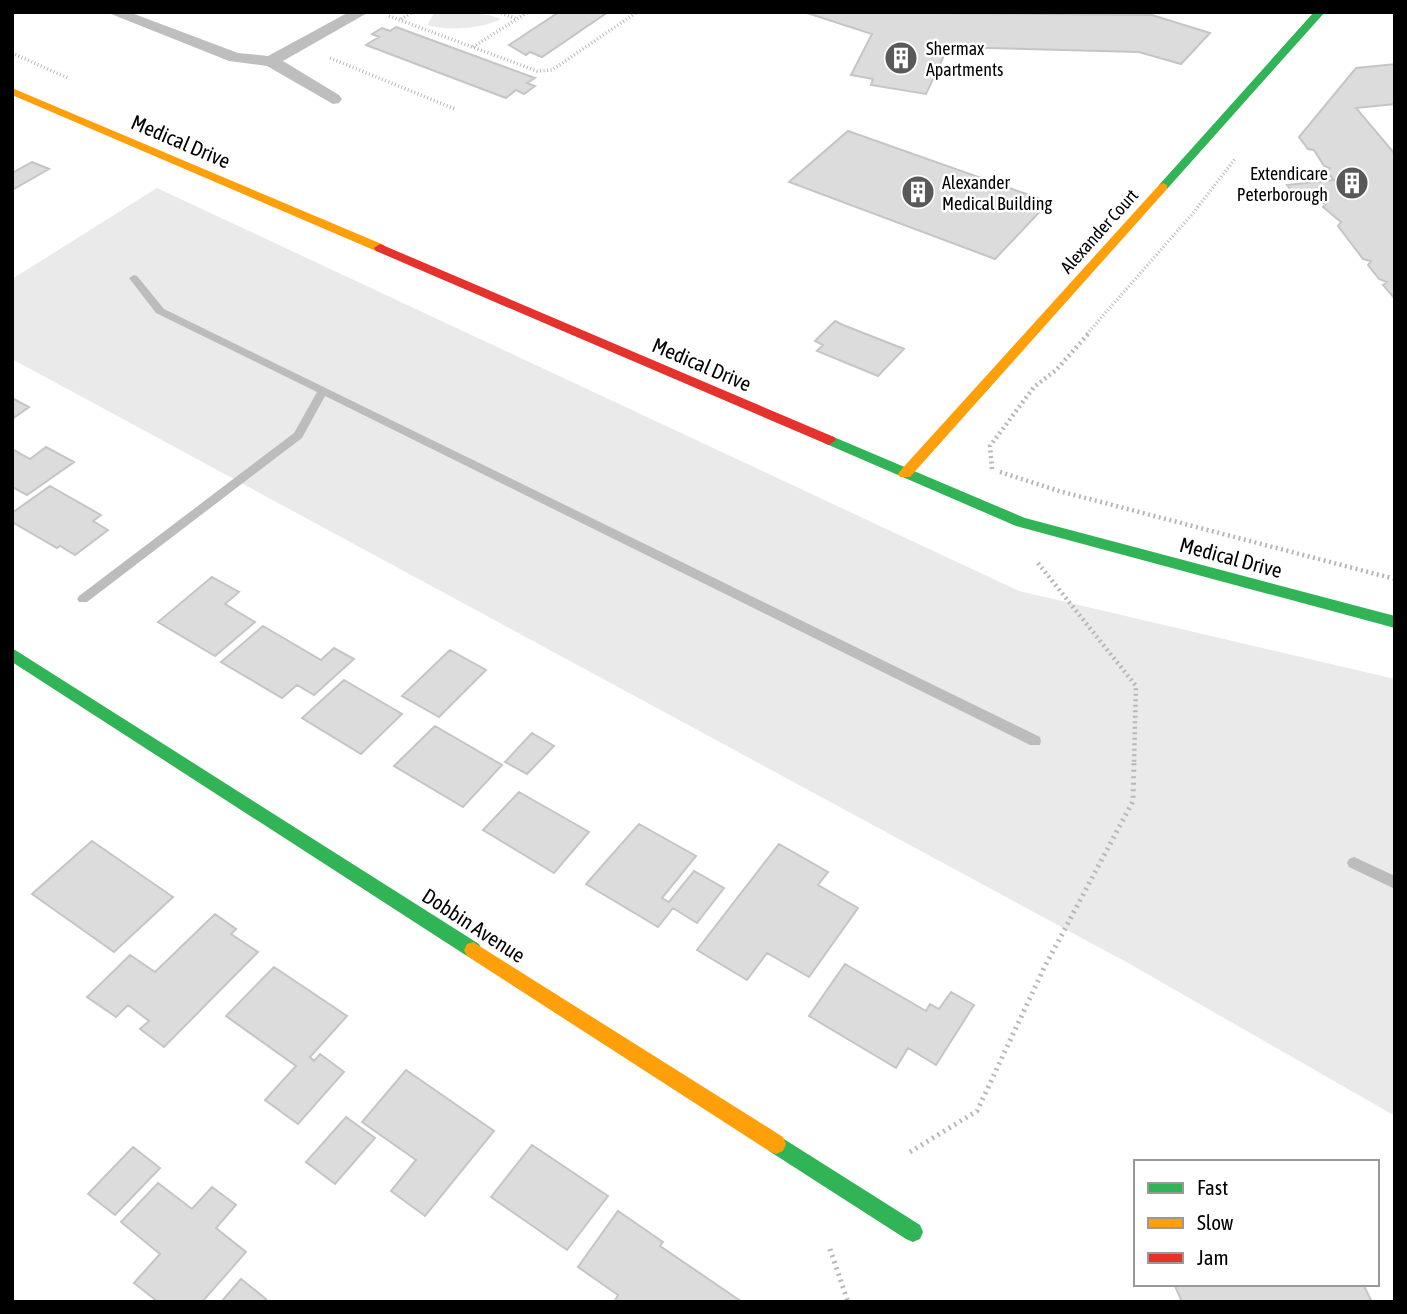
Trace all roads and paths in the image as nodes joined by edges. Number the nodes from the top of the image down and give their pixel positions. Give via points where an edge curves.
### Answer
1 (114, 12) edge
2 (361, 12) edge
3 (413, 12) edge
4 (498, 12) edge
5 (528, 12) edge
6 (637, 12) edge
7 (1320, 12) edge
8 (384, 14) edge
9 (517, 19) junction
10 (400, 20) junction
11 (473, 47) junction
12 (321, 51) dead end
13 (12, 53) edge
14 (271, 61) junction
15 (76, 81) dead end
16 (12, 91) edge
17 (333, 99) dead end
18 (455, 109) dead end
19 (979, 465) dead end
20 (905, 474) junction
21 (1033, 556) dead end
22 (1395, 579) edge
23 (1395, 622) edge
24 (12, 654) edge
25 (910, 1152) dead end
26 (913, 1232) dead end
27 (830, 1249) dead end
28 (848, 1302) edge

1 - 14 lane via 235,58
2 - 14 lane
3 - 10 path
4 - 9 path
5 - 9 path
6 - 11 path via 552,71 537,71
7 - 20 street, Alexander Court
8 - 10 path
9 - 11 path
10 - 11 path
12 - 18 path via 332,60
13 - 15 path
14 - 17 lane
16 - 20 street, Medical Drive
19 - 22 path via 1072,495
20 - 23 street, Medical Drive via 1021,522
21 - 25 path via 1136,686 1133,802 1044,968 977,1111
24 - 26 street, Dobbin Avenue
27 - 28 path

